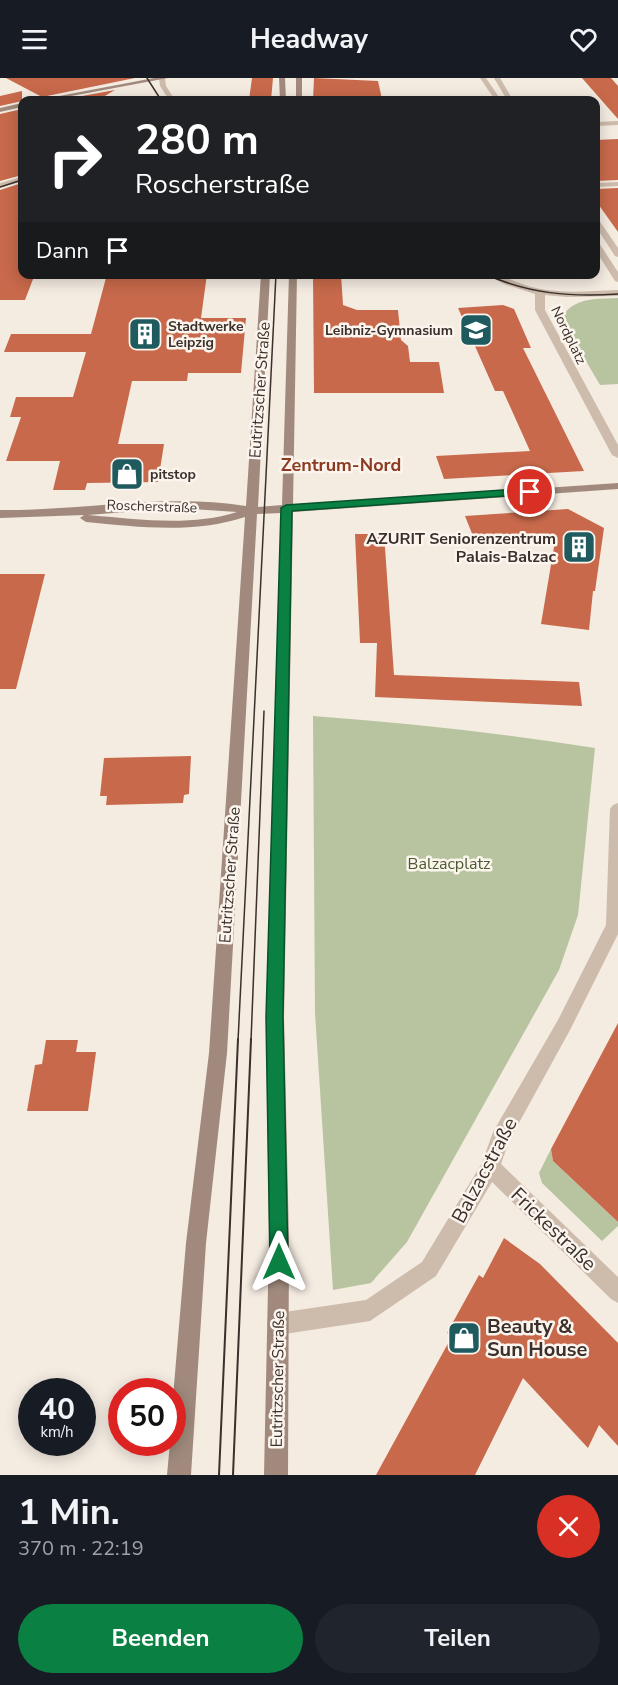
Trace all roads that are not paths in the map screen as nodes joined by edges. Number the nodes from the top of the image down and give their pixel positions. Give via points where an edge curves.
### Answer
1 (163, 78) edge
2 (282, 78) edge
3 (299, 78) edge
4 (483, 78) edge
5 (497, 78) edge
6 (63, 96) edge
7 (169, 96) edge
8 (283, 96) edge
9 (298, 96) edge
10 (495, 96) edge
11 (508, 96) edge
12 (18, 106) edge
13 (0, 110) edge
14 (618, 123) edge
15 (600, 124) edge
16 (18, 180) edge
17 (618, 184) edge
18 (600, 185) edge
19 (0, 186) edge
20 (600, 228) edge
21 (600, 251) edge
22 (618, 254) edge
23 (266, 279) edge
24 (292, 279) edge
25 (500, 279) edge
26 (618, 279) edge
27 (540, 293) junction
28 (618, 293) edge
29 (618, 455) edge
30 (618, 486) edge
31 (286, 508) junction
32 (252, 511) junction
33 (0, 514) edge
34 (618, 809) edge
35 (617, 856) edge
36 (616, 923) edge
37 (490, 1167) junction
38 (618, 1292) edge
39 (278, 1324) junction
40 (179, 1475) edge
41 (276, 1475) edge

1 - 6 main road
1 - 7 street
2 - 8 main road
3 - 9 main road
4 - 10 street
5 - 11 street
12 - 13 main road
14 - 15 street
16 - 19 street
17 - 18 street
20 - 22 street
21 - 26 street
23 - 32 main road, Eutritzscher Straße
24 - 31 main road, Eutritzscher Straße
25 - 27 street
27 - 28 street, Nordplatz
27 - 29 street, Nordplatz via 540,310
30 - 31 main road, Roscherstraße
31 - 32 main road, Roscherstraße
31 - 39 main road, Eutritzscher Straße via 274,1017
32 - 33 main road, Roscherstraße via 213,522 133,522
32 - 40 main road, Eutritzscher Straße via 218,1053 196,1243
34 - 35 street, Balzacstraße
35 - 36 street, Balzacstraße
36 - 37 street, Balzacstraße via 500,1138
37 - 38 street, Frickestraße
37 - 39 street, Balzacstraße via 429,1269 370,1310
39 - 41 main road, Eutritzscher Straße

